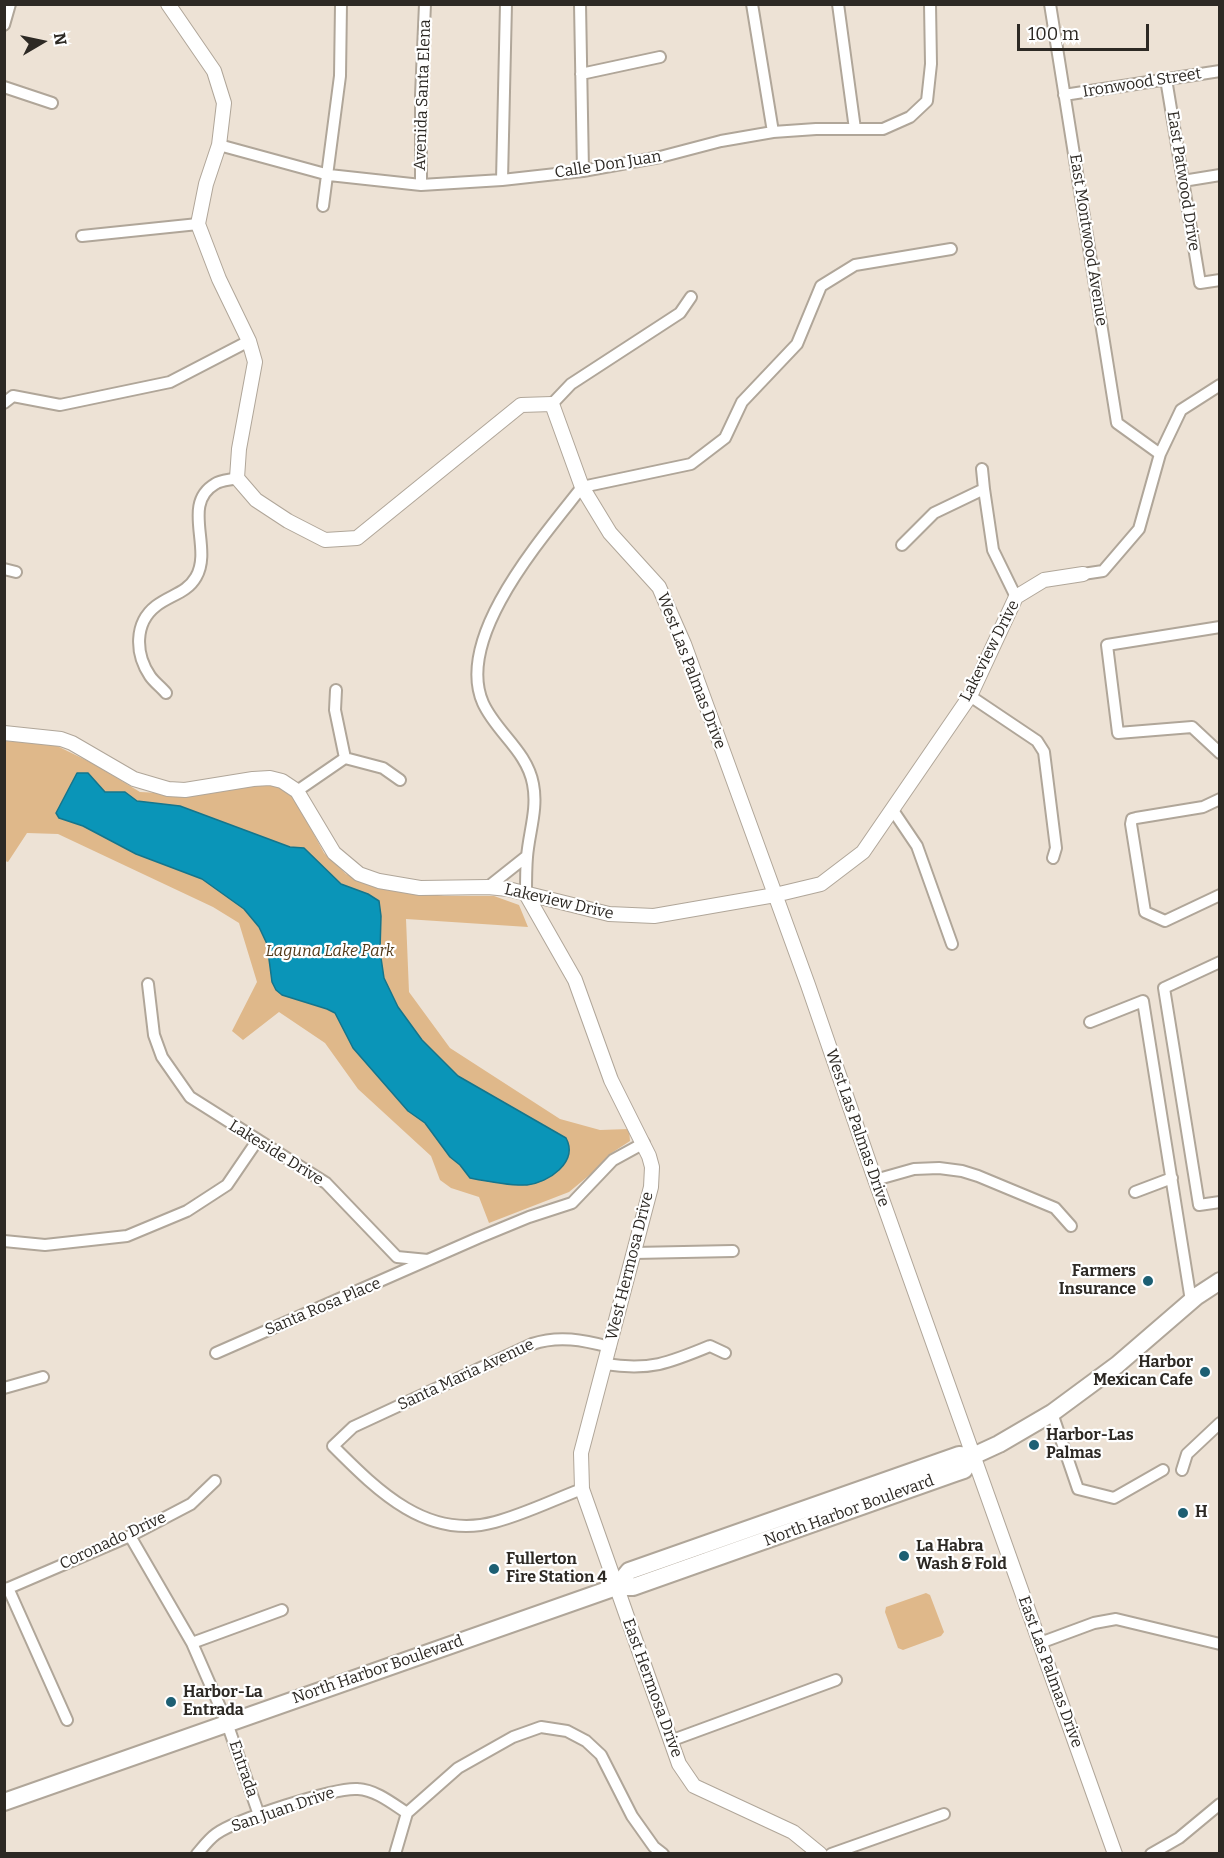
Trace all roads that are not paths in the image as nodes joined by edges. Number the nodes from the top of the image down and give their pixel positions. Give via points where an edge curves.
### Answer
1 (10, 4) edge
2 (168, 4) edge
3 (341, 4) edge
4 (425, 4) edge
5 (506, 4) edge
6 (580, 4) edge
7 (752, 4) edge
8 (838, 4) edge
9 (930, 4) edge
10 (1050, 4) edge
11 (4, 25) edge
12 (660, 57) dead end
13 (1220, 71) edge
14 (581, 74) junction
15 (1166, 79) junction
16 (4, 87) edge
17 (1064, 95) junction
18 (52, 103) dead end
19 (855, 129) junction
20 (773, 132) junction
21 (219, 145) junction
22 (583, 171) junction
23 (328, 175) junction
24 (1220, 176) edge
25 (502, 180) junction
26 (1183, 181) junction
27 (421, 185) junction
28 (323, 206) dead end
29 (198, 224) junction
30 (82, 236) dead end
31 (951, 249) dead end
32 (1220, 280) edge
33 (691, 297) dead end
34 (249, 341) junction
35 (1220, 385) edge
36 (4, 403) edge
37 (552, 404) junction
38 (1160, 454) junction
39 (982, 469) dead end
40 (237, 478) junction
41 (582, 487) junction
42 (984, 489) junction
43 (902, 545) dead end
44 (4, 570) edge
45 (16, 572) dead end
46 (1083, 574) joint
47 (1016, 597) junction
48 (1220, 627) edge
49 (336, 690) dead end
50 (166, 693) dead end
51 (970, 696) junction
52 (4, 733) edge
53 (1220, 753) edge
54 (345, 758) junction
55 (400, 780) dead end
56 (297, 791) junction
57 (1220, 799) edge
58 (892, 809) junction
59 (527, 856) junction
60 (1053, 858) dead end
61 (488, 887) junction
62 (526, 894) junction
63 (775, 895) junction
64 (1220, 896) edge
65 (952, 944) dead end
66 (1220, 962) edge
67 (148, 984) dead end
68 (1090, 1022) dead end
69 (258, 1141) junction
70 (644, 1143) junction
71 (1172, 1178) junction
72 (875, 1180) junction
73 (1136, 1192) dead end
74 (1220, 1202) edge
75 (1071, 1226) dead end
76 (4, 1241) edge
77 (733, 1251) dead end
78 (634, 1253) junction
79 (431, 1260) junction
80 (1220, 1281) edge
81 (1191, 1301) junction
82 (610, 1347) junction
83 (216, 1353) dead end
84 (725, 1353) dead end
85 (605, 1364) junction
86 (44, 1377) dead end
87 (4, 1389) edge
88 (1052, 1413) junction
89 (1220, 1423) edge
90 (972, 1456) junction
91 (1163, 1470) dead end
92 (1182, 1470) dead end
93 (215, 1481) dead end
94 (582, 1489) junction
95 (130, 1536) junction
96 (616, 1587) junction
97 (6, 1589) edge
98 (282, 1610) dead end
99 (192, 1643) junction
100 (1040, 1643) junction
101 (1220, 1644) edge
102 (836, 1680) dead end
103 (68, 1720) dead end
104 (227, 1723) junction
105 (670, 1741) junction
106 (4, 1802) edge
107 (1220, 1804) edge
108 (407, 1813) junction
109 (944, 1814) dead end
110 (259, 1815) junction
111 (197, 1854) edge
112 (395, 1854) edge
113 (663, 1854) edge
114 (820, 1854) edge
115 (831, 1854) edge
116 (1115, 1854) edge
117 (1151, 1854) edge

1 - 11 street
2 - 21 street via 214,71 224,103
3 - 23 street via 340,76
4 - 27 street, Avenida Santa Elena
5 - 25 street
6 - 14 street
7 - 20 street
8 - 19 street
9 - 19 street, Calle Don Juan via 927,101 910,117 884,129
10 - 17 street, East Montwood Avenue
12 - 14 street
13 - 15 street, Ironwood Street
14 - 22 street
15 - 17 street, Ironwood Street
15 - 26 street, East Patwood Drive
16 - 18 street
17 - 38 street, East Montwood Avenue via 1117,423
19 - 20 street, Calle Don Juan
20 - 22 street, Calle Don Juan
21 - 23 street, Calle Don Juan
21 - 29 street
22 - 25 street, Calle Don Juan
23 - 27 street, Calle Don Juan
23 - 28 street
24 - 26 street
25 - 27 street, Calle Don Juan
26 - 32 street, East Patwood Drive via 1200,283
29 - 30 street
29 - 34 street
31 - 41 street via 855,265 821,286 797,344 742,402 725,438 691,464
33 - 37 street via 680,314 571,384
34 - 36 street via 170,382 60,405 12,396
34 - 40 street via 255,362
35 - 38 street via 1181,410
37 - 40 street via 520,405 357,538 326,540 256,500
37 - 41 street, West Las Palmas Drive
38 - 46 street via 1139,529 1103,571
39 - 42 street
40 - 50 street via 216,483 203,495 197,510 202,563 196,578 183,592 156,606 145,618 138,636 149,675
41 - 59 street via 528,556 503,596 477,658 477,680 484,705 523,758 532,781 534,814
41 - 63 street, West Las Palmas Drive via 610,533 658,587 684,644
42 - 43 street via 934,513
42 - 47 street via 993,550
44 - 45 street
46 - 47 street, Lakeview Drive via 1044,580
47 - 51 street, Lakeview Drive
48 - 53 street via 1107,645 1118,734 1192,727
49 - 54 street via 335,710
51 - 58 street, Lakeview Drive
51 - 60 street via 1037,741 1044,752 1056,848
52 - 56 street via 67,741 134,779 159,787 185,789 270,778
54 - 55 street via 383,768
54 - 56 street
56 - 61 street, Lakeview Drive via 327,845 359,874 420,888
57 - 64 street via 1203,807 1132,819 1131,824 1145,912 1165,921
58 - 63 street, Lakeview Drive via 863,852 821,884
58 - 65 street via 917,846
59 - 61 street
59 - 62 street
61 - 62 street, Lakeview Drive
62 - 63 street, Lakeview Drive via 609,914 641,916
62 - 70 street, West Hermosa Drive via 575,980 611,1080
63 - 72 street, West Las Palmas Drive
66 - 74 street via 1164,987 1199,1205
67 - 69 street, Lakeside Drive via 154,1035 178,1083 197,1103
68 - 71 street via 1143,1001
69 - 76 street via 226,1185 187,1212 127,1236 45,1245
69 - 79 street, Lakeside Drive via 326,1183 397,1257
70 - 78 street, West Hermosa Drive via 651,1161 651,1181
70 - 79 street, Lakeside Drive via 613,1160 572,1203 529,1217
71 - 73 street
71 - 81 street
72 - 75 street via 914,1169 962,1172 1055,1208
72 - 90 street, West Las Palmas Drive
77 - 78 street
78 - 82 street, West Hermosa Drive
79 - 83 street, Santa Rosa Place
80 - 81 main road, North Harbor Boulevard
81 - 88 main road, North Harbor Boulevard via 1117,1365
82 - 85 street, West Hermosa Drive
82 - 94 street, Santa Maria Avenue via 563,1339 532,1344 353,1427 333,1446 373,1486 419,1517 459,1527 494,1522
84 - 85 street via 710,1346 668,1363 632,1368
85 - 94 street, West Hermosa Drive via 581,1453
86 - 87 street
88 - 90 main road, North Harbor Boulevard
88 - 91 street via 1078,1489 1114,1498
89 - 92 street via 1187,1454
90 - 96 main road, North Harbor Boulevard via 958,1455 629,1571
90 - 100 street, East Las Palmas Drive
93 - 95 street, Coronado Drive via 191,1504
94 - 96 street, West Hermosa Drive
95 - 97 street, Coronado Drive
95 - 99 street, Entrada
96 - 104 main road, North Harbor Boulevard
96 - 105 street, East Hermosa Drive
97 - 103 street
98 - 99 street
99 - 104 street, Entrada
100 - 101 street via 1116,1619
100 - 116 street, East Las Palmas Drive
102 - 105 street
104 - 106 main road, North Harbor Boulevard
104 - 110 street, Entrada
105 - 114 street, East Hermosa Drive via 694,1786 793,1832
107 - 117 street via 1179,1838
108 - 110 street, San Juan Drive via 376,1794 343,1789
108 - 112 street
108 - 113 street via 458,1768 513,1737 541,1727 567,1731 601,1755 633,1816
109 - 115 street
110 - 111 street, San Juan Drive via 217,1833

